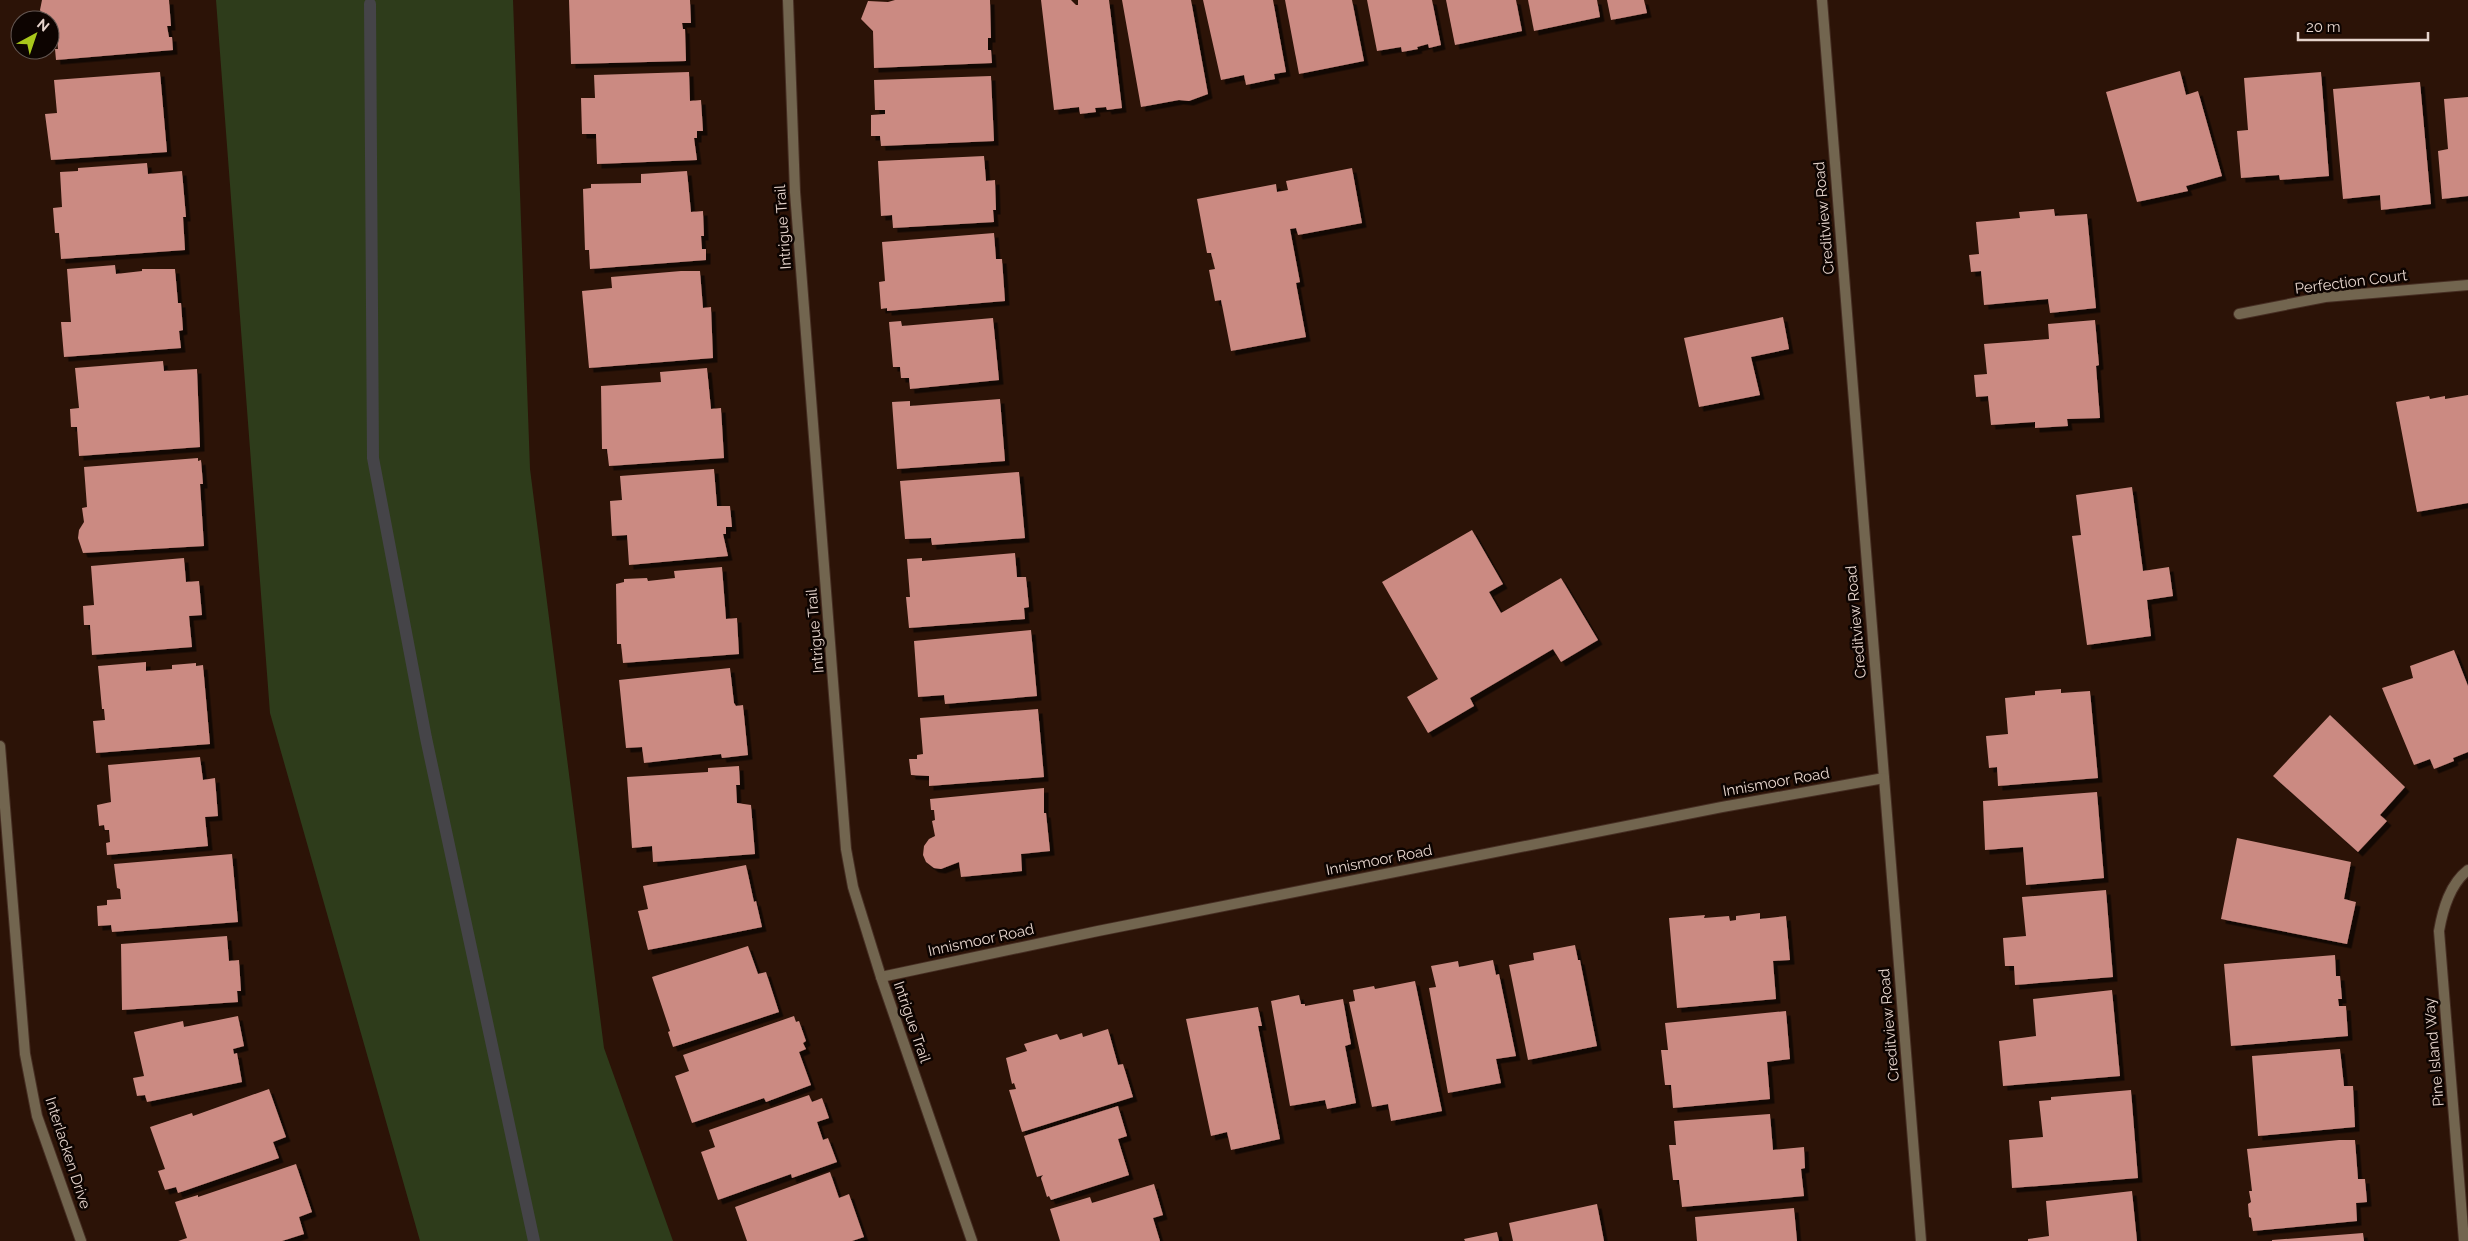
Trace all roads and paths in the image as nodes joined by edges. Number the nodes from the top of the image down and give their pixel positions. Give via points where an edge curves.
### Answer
1 (788, 0) edge
2 (1822, 0) edge
3 (2468, 285) edge
4 (2239, 314) dead end
5 (0, 746) edge
6 (1884, 778) junction
7 (2468, 870) edge
8 (880, 977) junction
9 (81, 1241) edge
10 (972, 1241) edge
11 (1921, 1241) edge
12 (2464, 1241) edge

1 - 8 street, Intrigue Trail via 795,192 846,849 853,887
2 - 6 street, Creditview Road
3 - 4 street, Perfection Court via 2325,297
5 - 9 street, Interlacken Drive via 25,1054 37,1116
6 - 8 street, Innismoor Road via 1702,811
6 - 11 street, Creditview Road
7 - 12 street, Pine Island Way via 2458,878 2442,910 2439,931
8 - 10 street, Intrigue Trail

